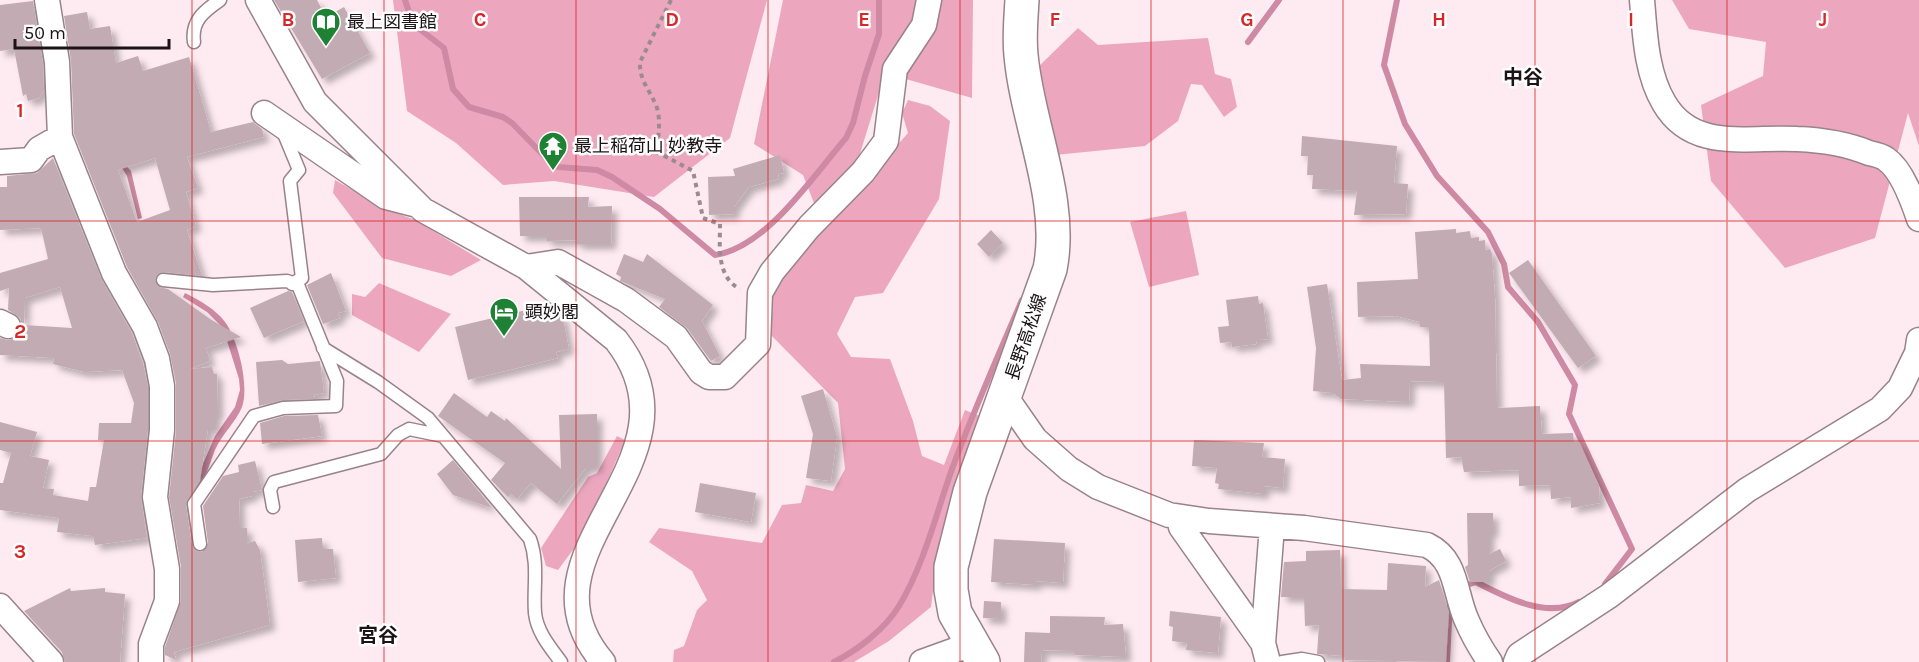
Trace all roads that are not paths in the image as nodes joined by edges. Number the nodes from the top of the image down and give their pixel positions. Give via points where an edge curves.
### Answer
1 (47, 0) edge
2 (220, 0) edge
3 (258, 0) edge
4 (929, 0) edge
5 (1022, 0) edge
6 (1642, 0) edge
7 (194, 42) dead end
8 (272, 117) joint
9 (60, 137) junction
10 (0, 162) edge
11 (420, 206) junction
12 (1919, 219) edge
13 (526, 267) junction
14 (163, 280) dead end
15 (292, 284) junction
16 (1919, 340) edge
17 (322, 348) junction
18 (1005, 396) junction
19 (443, 436) junction
20 (273, 507) dead end
21 (1179, 517) junction
22 (1272, 526) junction
23 (200, 544) dead end
24 (0, 606) edge
25 (977, 653) edge
26 (1266, 653) edge
27 (51, 662) edge
28 (151, 662) edge
29 (561, 662) edge
30 (603, 662) edge
31 (922, 662) edge
32 (1282, 662) edge
33 (1318, 662) edge
34 (1490, 662) edge
35 (1516, 662) edge

1 - 9 street via 57,62
2 - 7 lane via 196,21
3 - 11 street via 315,102
4 - 13 street via 924,25 895,69 886,141 863,172 772,272 760,299 758,344 734,371 717,379 701,372 676,337 626,300 558,262
5 - 18 main road, 長野高松線 via 1020,55 1047,189 1054,250
6 - 12 street via 1656,86 1664,104 1680,122 1696,134 1720,140 1797,138 1851,146 1887,159 1910,191
8 - 11 street via 386,197
8 - 15 lane via 299,171 290,181 302,278
9 - 10 street via 39,149 32,159
9 - 28 street via 114,273 145,327 162,386 155,497 167,569 167,601 151,644
11 - 13 street
13 - 30 street via 616,340 628,355 639,381 643,416 638,447 586,554 576,589 578,620 588,645
14 - 15 lane via 213,285 287,281
15 - 17 lane via 298,285
16 - 35 street via 1900,388 1880,409 1747,490 1609,596 1519,655
17 - 19 lane via 406,401
17 - 23 lane via 337,381 336,406 283,408 254,416 194,504
18 - 21 street via 1035,439 1069,469 1098,487
18 - 25 main road, 長野高松線 via 970,492 951,567 955,613
19 - 20 lane via 409,429 381,454 274,482 270,490
19 - 29 lane via 530,539 535,555 535,615 543,638
21 - 22 street
21 - 26 street via 1181,527
22 - 26 street
22 - 34 street via 1427,545 1442,552 1466,621
24 - 27 street
25 - 31 street
32 - 33 lane

